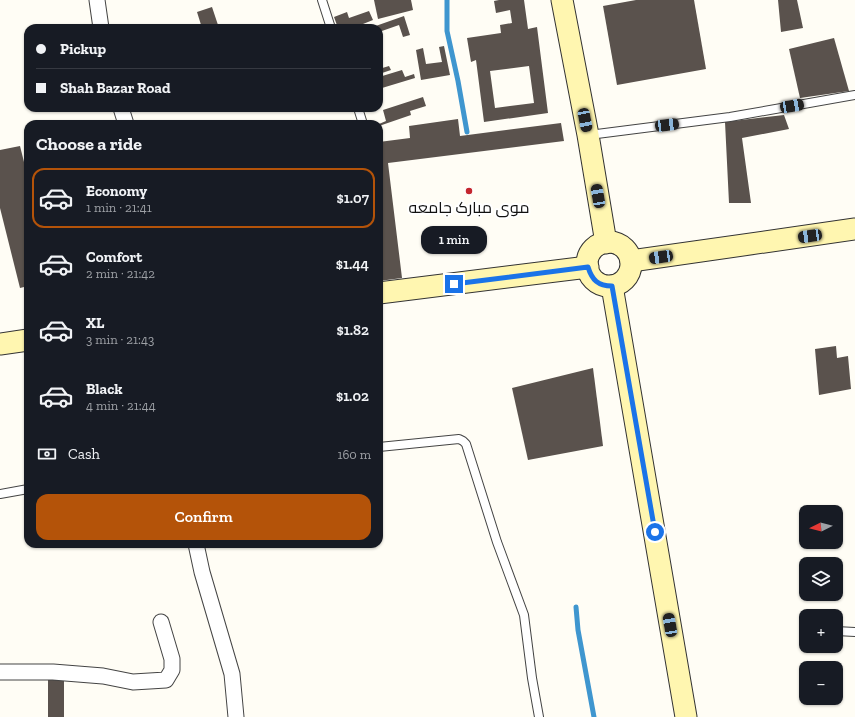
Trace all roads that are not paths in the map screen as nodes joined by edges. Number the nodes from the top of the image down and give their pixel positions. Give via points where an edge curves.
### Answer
1 (97, 0) edge
2 (322, 0) edge
3 (562, 0) edge
4 (100, 24) edge
5 (330, 24) edge
6 (855, 95) edge
7 (588, 135) junction
8 (855, 229) edge
9 (606, 243) junction
10 (631, 261) junction
11 (588, 267) junction
12 (612, 286) junction
13 (383, 293) edge
14 (24, 341) edge
15 (0, 344) edge
16 (383, 447) edge
17 (24, 490) edge
18 (0, 494) edge
19 (197, 548) edge
20 (161, 622) dead end
21 (843, 631) edge
22 (855, 632) edge
23 (0, 672) edge
24 (236, 717) edge
25 (539, 717) edge
26 (686, 717) edge

1 - 4 street
2 - 5 lane
3 - 7 main road
6 - 7 lane via 730,117
7 - 9 main road
8 - 10 main road
9 - 10 main road via 618,244 626,251
9 - 11 main road via 590,254
10 - 12 main road via 630,272 623,282
11 - 12 main road via 590,274 599,283
11 - 13 main road
12 - 26 main road
14 - 15 main road
16 - 25 lane via 459,439 466,444 497,542 524,615
17 - 18 lane
19 - 24 street via 232,674
20 - 23 street via 172,659 172,670 166,680 133,682 103,676 54,672
21 - 22 lane

